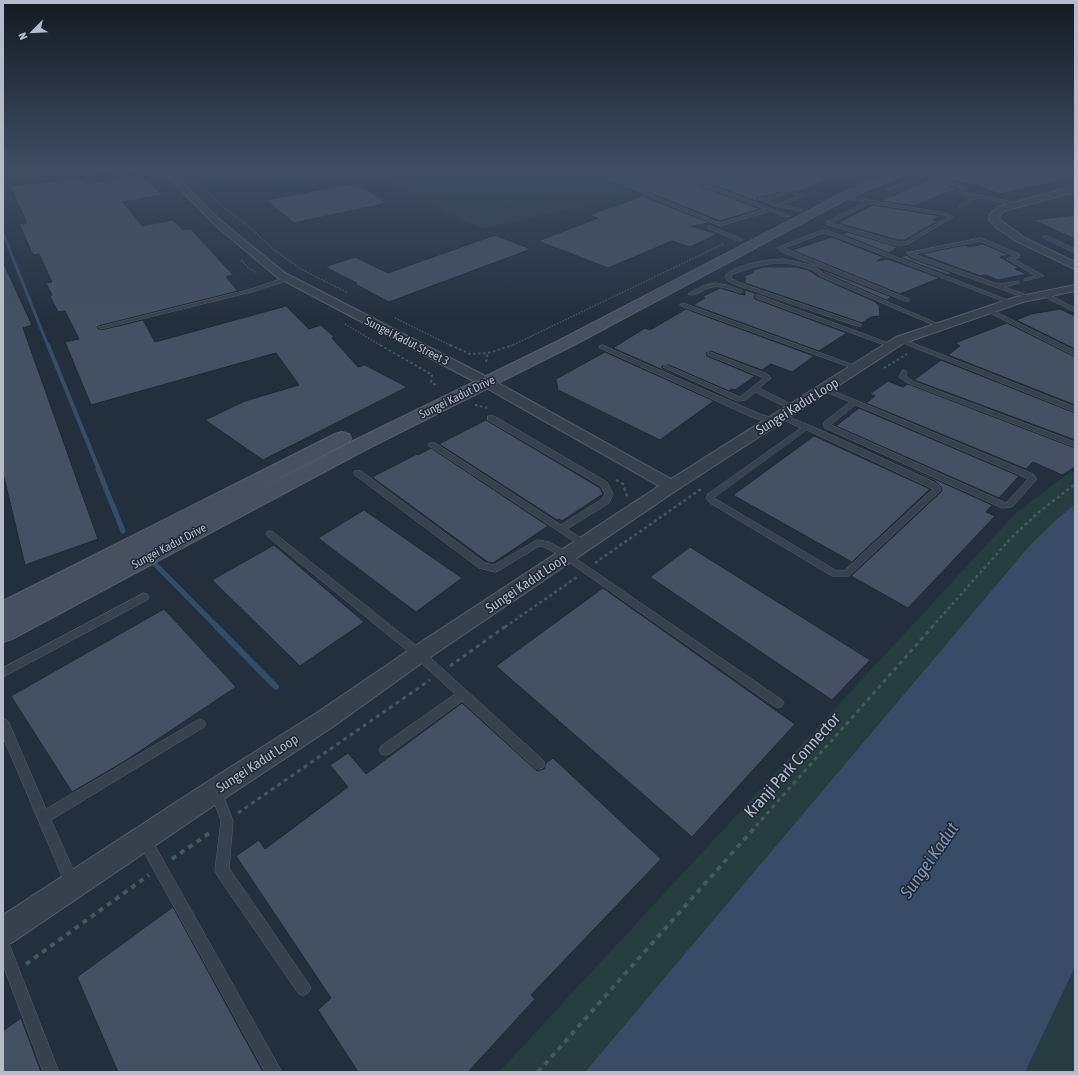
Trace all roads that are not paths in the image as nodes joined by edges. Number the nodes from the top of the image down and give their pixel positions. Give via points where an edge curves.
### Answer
1 (213, 218) edge
2 (690, 218) edge
3 (703, 218) edge
4 (741, 218) edge
5 (783, 218) edge
6 (804, 218) edge
7 (837, 218) edge
8 (949, 218) edge
9 (994, 218) edge
10 (1046, 237) dead end
11 (738, 239) junction
12 (1075, 251) edge
13 (1075, 266) edge
14 (287, 279) junction
15 (1026, 280) dead end
16 (1017, 282) dead end
17 (997, 286) junction
18 (1075, 288) edge
19 (691, 294) dead end
20 (1043, 294) junction
21 (1028, 297) junction
22 (907, 300) dead end
23 (1010, 302) junction
24 (683, 305) dead end
25 (988, 310) junction
26 (1075, 310) edge
27 (859, 324) dead end
28 (940, 326) junction
29 (101, 327) dead end
30 (896, 343) junction
31 (602, 347) dead end
32 (710, 354) dead end
33 (1075, 354) edge
34 (666, 367) dead end
35 (857, 368) junction
36 (904, 372) dead end
37 (479, 379) junction
38 (755, 389) junction
39 (824, 389) junction
40 (855, 402) junction
41 (795, 408) junction
42 (1075, 410) edge
43 (491, 418) dead end
44 (777, 418) junction
45 (807, 427) junction
46 (432, 445) dead end
47 (1075, 445) edge
48 (358, 473) dead end
49 (671, 486) junction
50 (562, 528) junction
51 (270, 534) dead end
52 (584, 544) junction
53 (566, 556) junction
54 (144, 597) dead end
55 (3, 612) edge
56 (3, 632) edge
57 (419, 654) junction
58 (3, 673) edge
59 (462, 695) junction
60 (778, 703) dead end
61 (3, 723) edge
62 (200, 724) dead end
63 (385, 750) dead end
64 (539, 764) dead end
65 (216, 790) junction
66 (44, 817) junction
67 (144, 838) junction
68 (73, 885) junction
69 (3, 932) edge
70 (3, 946) edge
71 (303, 988) dead end
72 (51, 1072) edge
73 (274, 1072) edge

1 - 14 street, Sungei Kadut Street 3
2 - 11 lane
3 - 4 lane via 720,225
5 - 11 main road, Sungei Kadut Drive
6 - 37 main road, Sungei Kadut Drive via 566,343
7 - 8 lane via 828,223 898,244 906,243
9 - 13 street via 999,226 1010,234
10 - 12 lane
11 - 37 main road, Sungei Kadut Drive
14 - 29 lane via 253,290
14 - 37 street, Sungei Kadut Street 3
15 - 17 lane via 1041,276 1010,260 1017,255 984,239 910,253
16 - 17 lane
17 - 21 lane
18 - 20 street, Sungei Kadut Loop
19 - 30 lane via 710,284 723,285
20 - 21 street, Sungei Kadut Loop
20 - 26 lane
21 - 23 street, Sungei Kadut Loop
22 - 23 lane via 780,248 827,232
23 - 25 street, Sungei Kadut Loop
24 - 35 lane
25 - 28 street, Sungei Kadut Loop
25 - 33 lane
27 - 28 lane via 738,284 728,276 766,261 792,262 814,268 822,275
28 - 30 street, Sungei Kadut Loop
30 - 35 street, Sungei Kadut Loop
30 - 42 lane via 918,348
31 - 44 lane via 757,416
32 - 38 lane via 768,377
34 - 38 lane via 740,399
35 - 39 street, Sungei Kadut Loop
36 - 47 lane via 902,377 910,382
37 - 49 street, Sungei Kadut Street 3
37 - 55 main road, Sungei Kadut Drive via 294,461
37 - 56 main road, Sungei Kadut Drive via 358,446
38 - 41 lane
39 - 40 lane
39 - 41 street, Sungei Kadut Loop
40 - 40 lane via 827,424 828,426 1003,506 1009,505 1033,480 1030,476
41 - 44 street, Sungei Kadut Loop
43 - 50 lane via 604,484 609,494 606,501
44 - 45 lane
44 - 49 street, Sungei Kadut Loop
45 - 45 lane via 710,498 835,574 846,574 937,488
46 - 50 lane
48 - 53 lane via 482,566 495,569 537,543 546,544
49 - 52 street, Sungei Kadut Loop
50 - 52 lane
51 - 57 lane
52 - 53 street, Sungei Kadut Loop
53 - 57 street, Sungei Kadut Loop
53 - 60 lane
54 - 58 lane
57 - 59 lane
57 - 65 street, Sungei Kadut Loop via 326,719
59 - 63 lane
59 - 64 lane
61 - 66 lane
62 - 66 lane
65 - 67 street, Sungei Kadut Loop
65 - 71 lane via 227,821 222,870
66 - 68 lane
67 - 68 street, Sungei Kadut Loop
67 - 73 lane
68 - 69 street, Sungei Kadut Loop
70 - 72 lane

